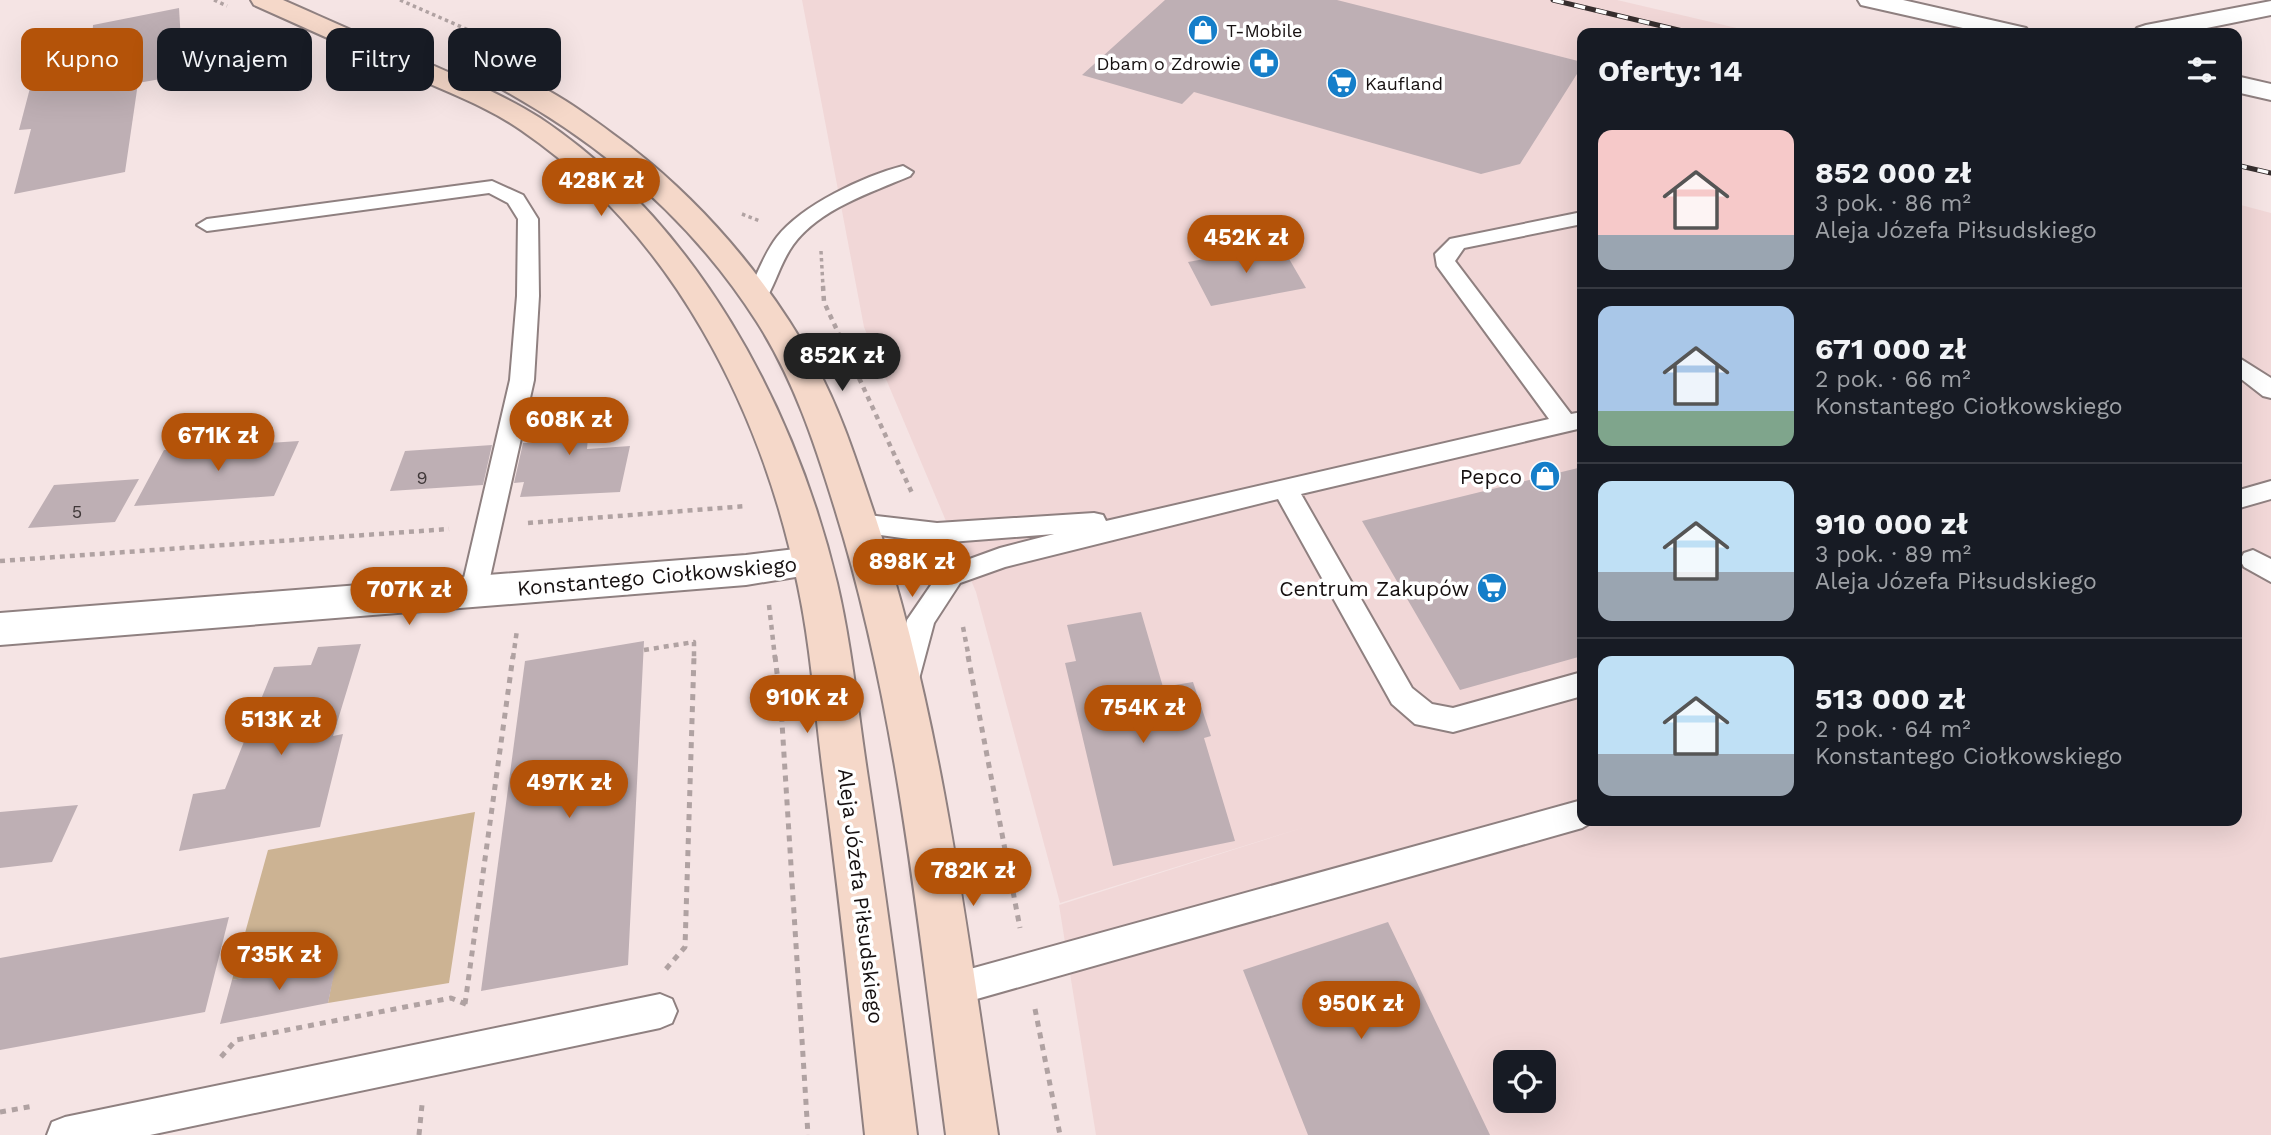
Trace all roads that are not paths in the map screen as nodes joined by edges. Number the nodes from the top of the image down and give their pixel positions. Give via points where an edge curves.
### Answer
1 (1870, 0) edge
2 (251, 6) edge
3 (2271, 8) edge
4 (1995, 28) edge
5 (2171, 28) edge
6 (2242, 85) edge
7 (527, 91) edge
8 (2271, 92) edge
9 (903, 172) dead end
10 (1577, 219) edge
11 (207, 225) dead end
12 (755, 299) junction
13 (2242, 368) edge
14 (2271, 390) edge
15 (1574, 422) edge
16 (1285, 488) junction
17 (2271, 490) edge
18 (2242, 498) edge
19 (1159, 517) junction
20 (859, 523) junction
21 (812, 562) junction
22 (474, 592) junction
23 (0, 629) edge
24 (1577, 685) edge
25 (904, 692) junction
26 (1577, 815) edge
27 (952, 990) junction
28 (660, 1011) dead end
29 (65, 1135) edge
30 (891, 1135) edge
31 (972, 1135) edge

1 - 4 street
2 - 21 main road, Aleja Józefa Piłsudskiego via 510,112 557,143 623,204 686,278 729,345 774,444
3 - 5 street
6 - 8 street
7 - 12 main road via 642,172 692,220
9 - 12 lane via 821,210 797,229 784,243
10 - 15 lane via 1457,243 1444,261
11 - 22 lane via 492,187 516,199 528,219 522,380
12 - 20 main road via 813,394
13 - 14 lane
15 - 16 lane
16 - 19 lane
16 - 24 lane via 1402,696 1425,715 1453,720
17 - 18 lane
19 - 20 lane via 937,533
19 - 25 lane via 1000,558 951,576 921,620
20 - 25 main road
21 - 22 street, Konstantego Ciołkowskiego
21 - 30 main road, Aleja Józefa Piłsudskiego via 863,897
22 - 23 street, Konstantego Ciołkowskiego
25 - 27 main road
26 - 27 lane
27 - 31 main road
28 - 29 lane

